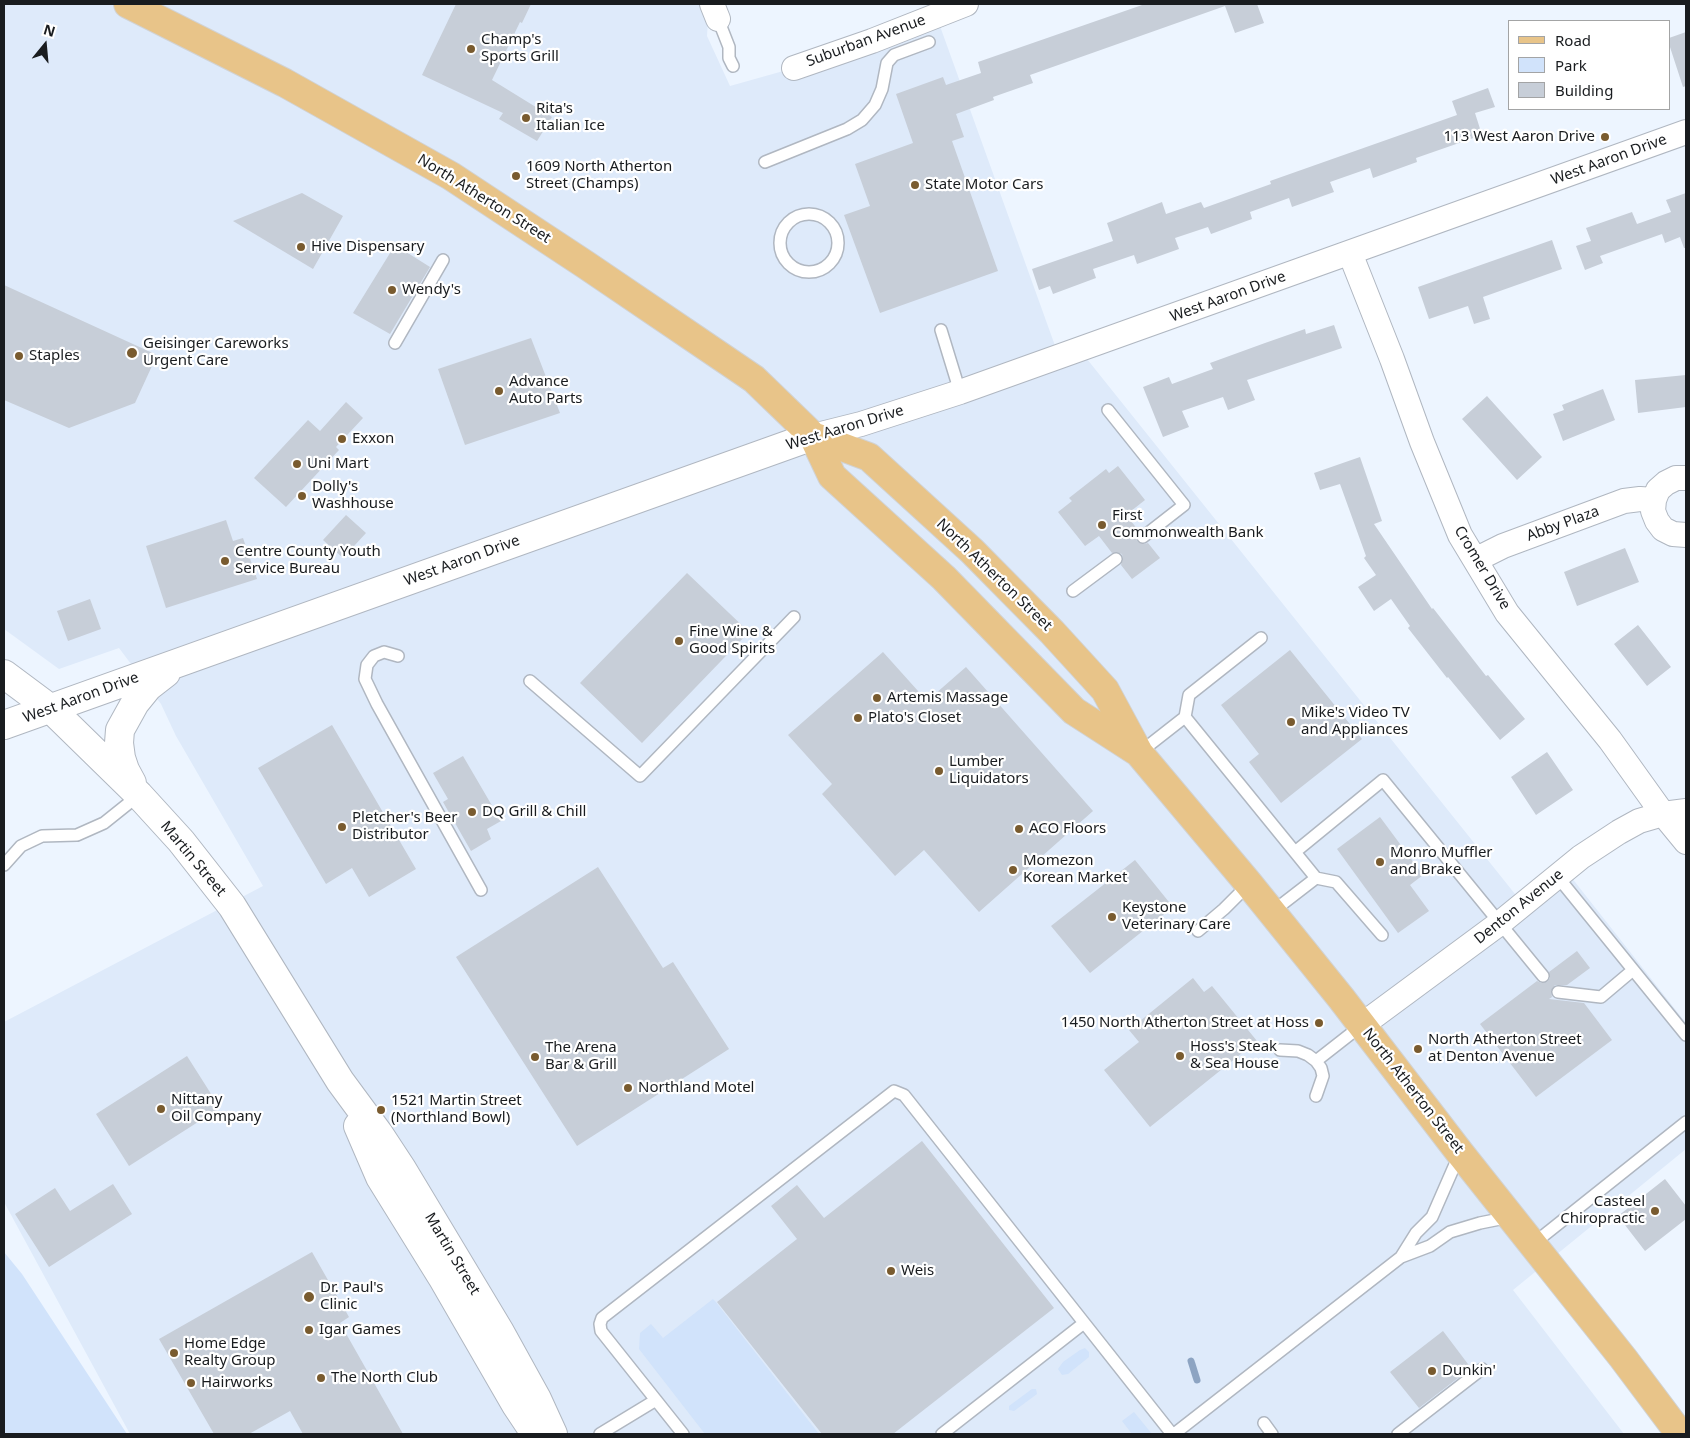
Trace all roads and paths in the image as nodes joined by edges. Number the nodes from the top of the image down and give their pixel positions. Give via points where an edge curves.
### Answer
1 (128, 4) edge
2 (966, 4) edge
3 (715, 11) edge
4 (929, 42) dead end
5 (733, 66) dead end
6 (794, 68) dead end
7 (1686, 132) edge
8 (765, 162) dead end
9 (830, 222) joint
10 (1350, 253) junction
11 (443, 260) dead end
12 (941, 330) dead end
13 (395, 343) dead end
14 (960, 392) junction
15 (1108, 410) dead end
16 (813, 436) junction
17 (1686, 478) edge
18 (1654, 500) junction
19 (1686, 535) edge
20 (1144, 537) dead end
21 (1116, 559) dead end
22 (1475, 560) junction
23 (1073, 591) dead end
24 (794, 617) dead end
25 (1261, 638) dead end
26 (398, 656) dead end
27 (181, 662) junction
28 (4, 674) edge
29 (530, 681) dead end
30 (51, 709) junction
31 (1185, 717) junction
32 (4, 726) edge
33 (1139, 753) junction
34 (138, 795) junction
35 (1675, 812) edge
36 (1686, 842) edge
37 (1295, 852) junction
38 (4, 865) edge
39 (1557, 876) junction
40 (1316, 878) junction
41 (1249, 884) junction
42 (481, 890) dead end
43 (1271, 913) junction
44 (1500, 923) junction
45 (1198, 930) dead end
46 (1382, 935) dead end
47 (1633, 970) junction
48 (1543, 976) dead end
49 (1558, 992) dead end
50 (1362, 1025) junction
51 (1686, 1035) edge
52 (1280, 1050) dead end
53 (1316, 1061) junction
54 (340, 1081) junction
55 (1316, 1096) dead end
56 (1686, 1122) edge
57 (1460, 1153) junction
58 (1511, 1217) junction
59 (1532, 1244) junction
60 (1401, 1257) junction
61 (1084, 1322) junction
62 (1482, 1368) dead end
63 (656, 1400) junction
64 (1264, 1423) dead end
65 (538, 1434) edge
66 (553, 1434) edge
67 (600, 1434) edge
68 (683, 1434) edge
69 (942, 1434) edge
70 (1173, 1434) edge
71 (1272, 1434) edge
72 (1398, 1434) edge
73 (1680, 1434) edge

1 - 16 main road, North Atherton Street via 285,82 452,176 754,380
2 - 6 street, Suburban Avenue
3 - 5 lane
4 - 8 lane via 894,55 887,63 875,105 862,120
7 - 10 street, West Aaron Drive
9 - 9 lane via 810,214 790,221 780,240 786,260 809,272 830,263 838,243
10 - 14 street, West Aaron Drive
10 - 22 street, Cromer Drive via 1429,461 1460,535
11 - 13 lane
12 - 14 lane
14 - 16 street, West Aaron Drive
15 - 20 lane via 1184,505
16 - 27 street, West Aaron Drive
16 - 33 main road, North Atherton Street via 832,476 944,578 1074,711
16 - 33 main road, North Atherton Street via 869,457 972,550 1105,690
17 - 18 street via 1666,483
18 - 19 street via 1653,511 1663,529
18 - 22 street, Abby Plaza via 1624,501 1503,546
21 - 23 lane
22 - 35 street, Cromer Drive via 1507,613 1610,740
24 - 29 lane via 640,776
25 - 31 lane via 1189,695
26 - 42 lane via 384,652 374,656 367,665 365,679
27 - 30 street, West Aaron Drive
27 - 34 street via 148,687 126,716 120,730 121,758
28 - 30 street, Martin Street
30 - 32 street, West Aaron Drive
30 - 34 street, Martin Street
31 - 33 lane
31 - 37 lane
33 - 41 main road, North Atherton Street
34 - 38 lane via 104,823 77,836 42,836 21,846
34 - 54 street, Martin Street via 232,906
35 - 36 street, Cromer Drive
35 - 39 street, Denton Avenue via 1639,821
37 - 40 lane
37 - 44 lane via 1384,780
39 - 44 street, Denton Avenue
39 - 47 lane
40 - 43 lane
40 - 46 lane via 1336,882
41 - 43 main road, North Atherton Street
41 - 45 lane
43 - 50 main road, North Atherton Street
44 - 48 lane
44 - 50 street, Denton Avenue
47 - 49 lane via 1601,997
47 - 51 lane
50 - 53 lane
50 - 57 main road, North Atherton Street
52 - 53 lane via 1298,1051
53 - 55 lane via 1322,1076
54 - 65 street, Martin Street via 380,1177 516,1405
54 - 66 street, Martin Street via 406,1177 509,1349
56 - 59 lane
57 - 58 main road, North Atherton Street
57 - 60 lane via 1432,1217 1416,1233
58 - 59 main road, North Atherton Street
58 - 60 lane via 1450,1232 1430,1246
59 - 73 main road, North Atherton Street
60 - 70 lane
61 - 63 lane via 904,1095 894,1091 602,1318 601,1330
61 - 69 lane
61 - 70 lane
62 - 72 lane
63 - 67 lane
63 - 68 lane
64 - 71 lane

